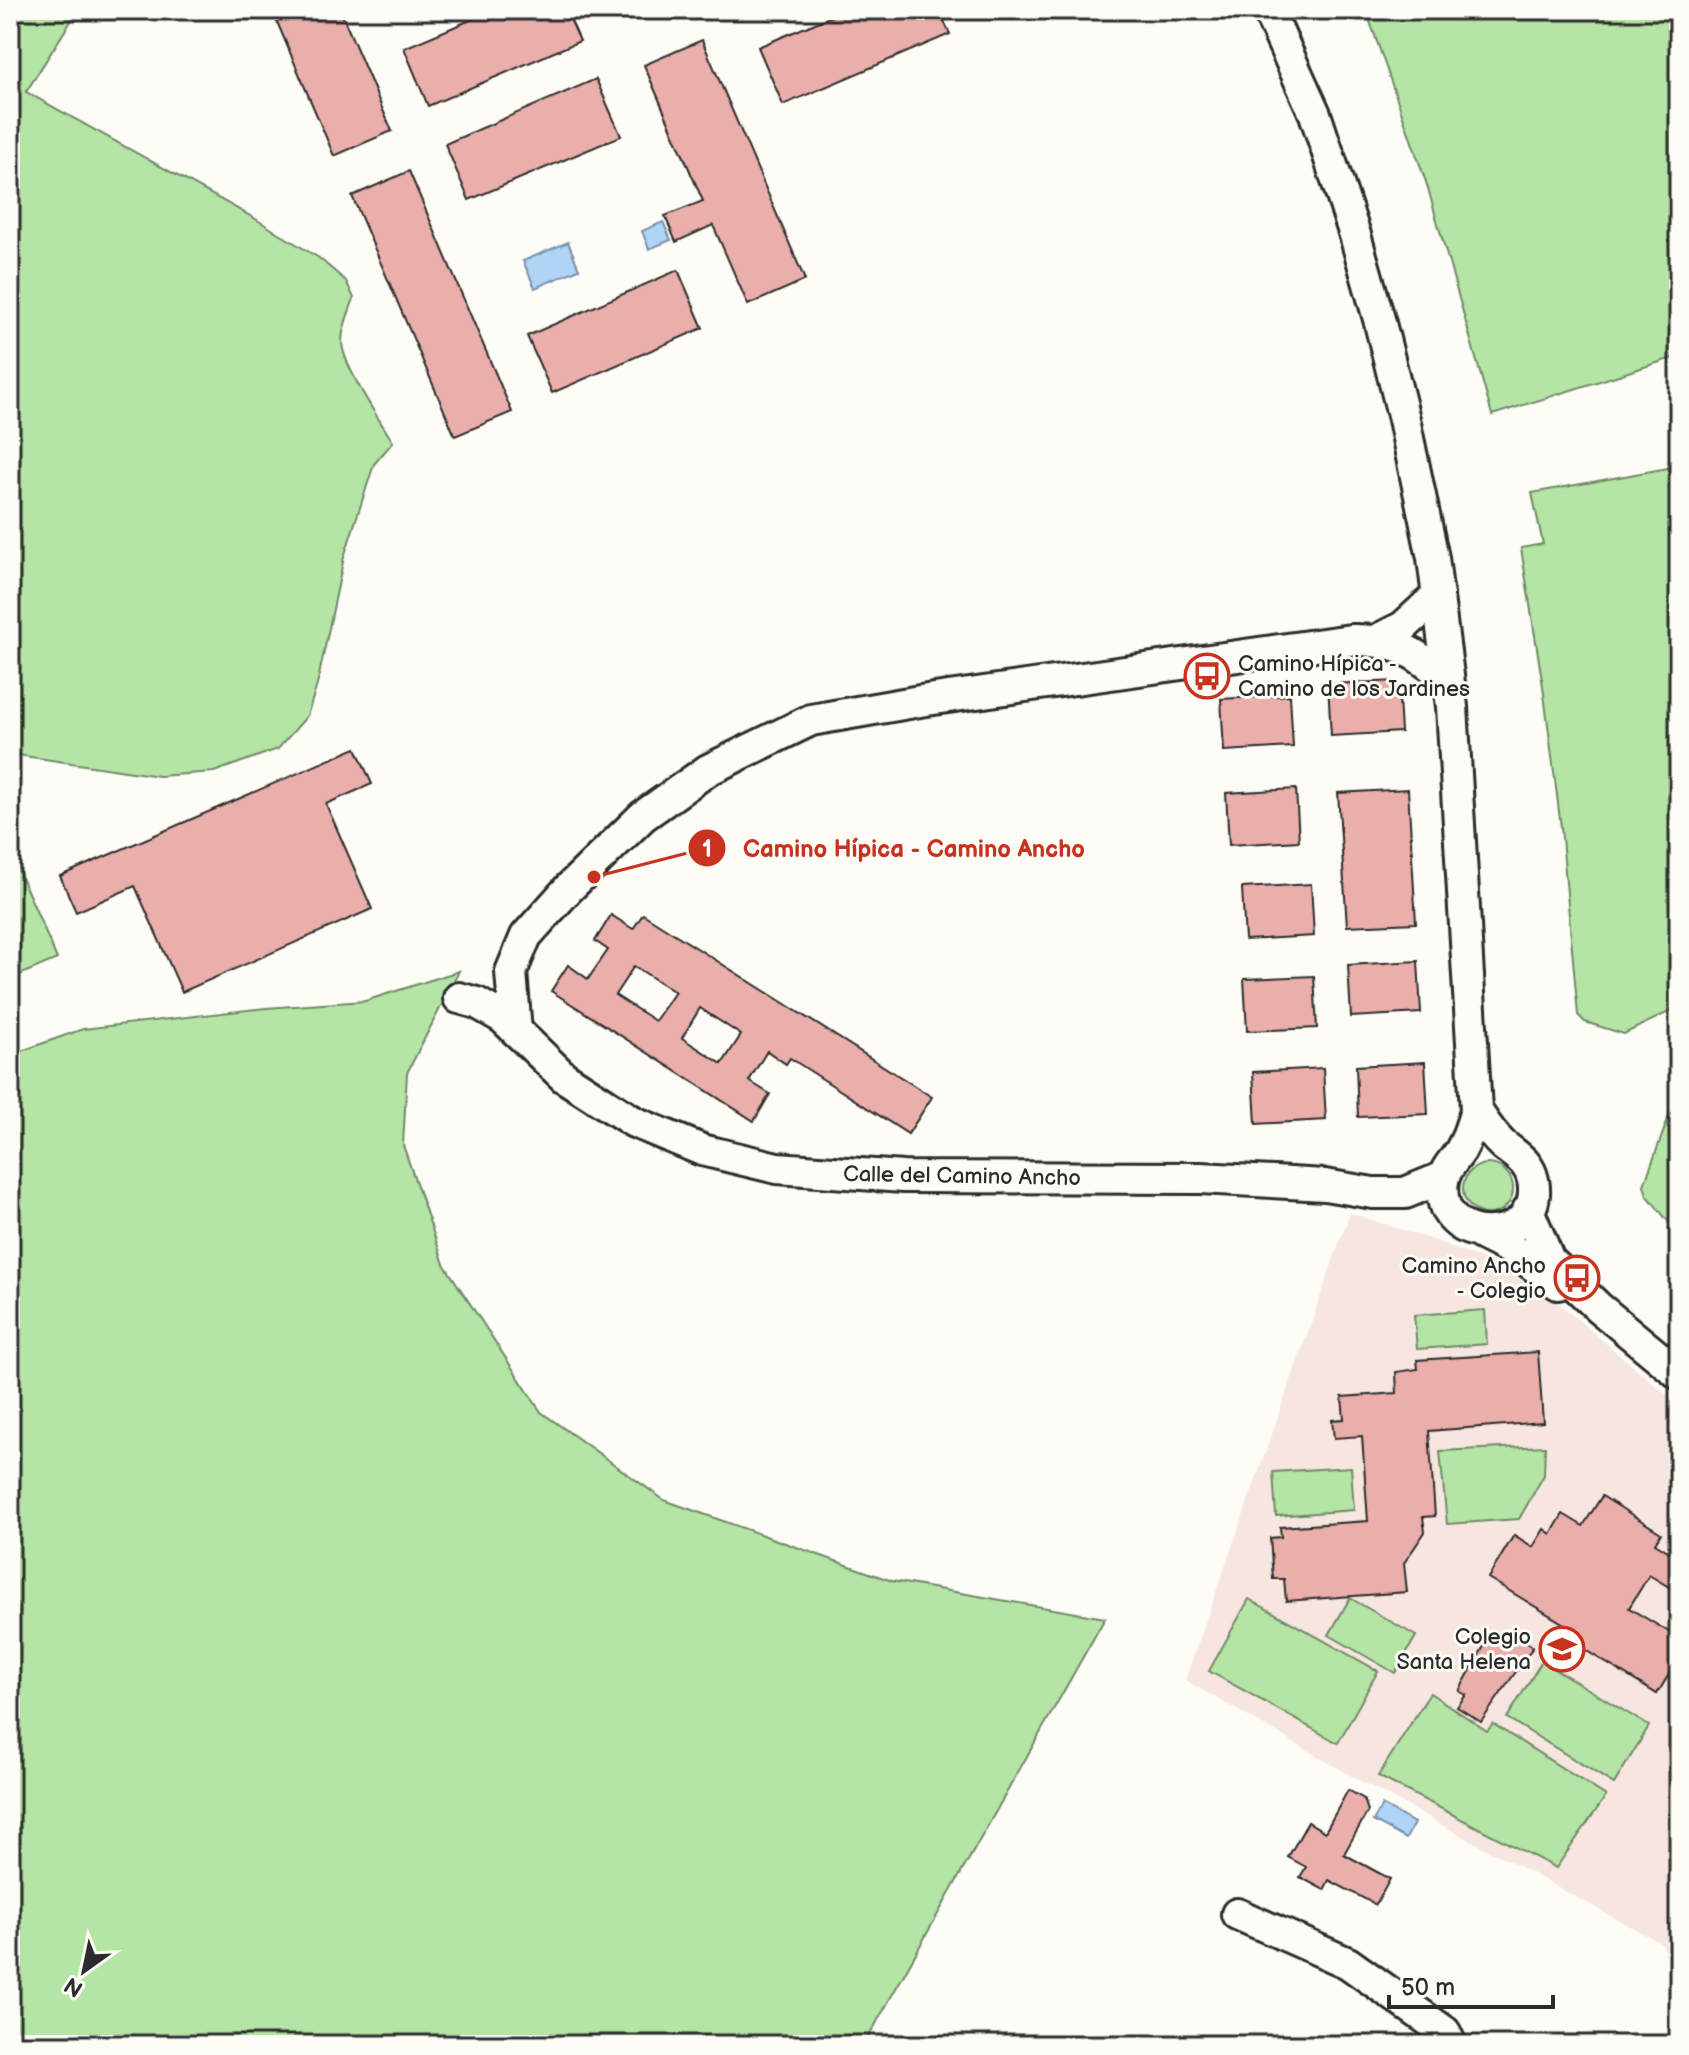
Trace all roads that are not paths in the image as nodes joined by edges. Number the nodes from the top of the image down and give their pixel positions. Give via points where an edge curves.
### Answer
1 (1268, 10) edge
2 (1438, 595) junction
3 (1379, 639) junction
4 (1448, 680) junction
5 (511, 972) junction
6 (516, 1031) junction
7 (1476, 1110) junction
8 (1504, 1146) junction
9 (1452, 1165) junction
10 (1528, 1210) junction
11 (1481, 1234) junction
12 (1598, 1307) junction
13 (1679, 1374) edge
14 (1237, 1914) dead end
15 (1451, 2045) edge

1 - 2 street via 1315,114 1367,277 1404,419
2 - 3 street via 1403,627
2 - 4 street
3 - 4 street via 1416,656
3 - 5 street via 811,720 708,770 643,816 526,936
4 - 7 street
5 - 6 street
5 - 6 street, Calle del Camino Ancho via 459,998 495,1013
6 - 9 street, Calle del Camino Ancho via 564,1077 634,1122 702,1150 777,1168 903,1177 1201,1178 1405,1193
7 - 8 street
7 - 9 street
8 - 9 street via 1473,1145
8 - 10 street via 1527,1165 1533,1180
9 - 11 street via 1442,1192 1446,1207 1455,1220
10 - 11 street via 1508,1229
10 - 12 street via 1549,1260
11 - 12 street
12 - 13 street
14 - 15 street via 1348,1963 1445,2032

